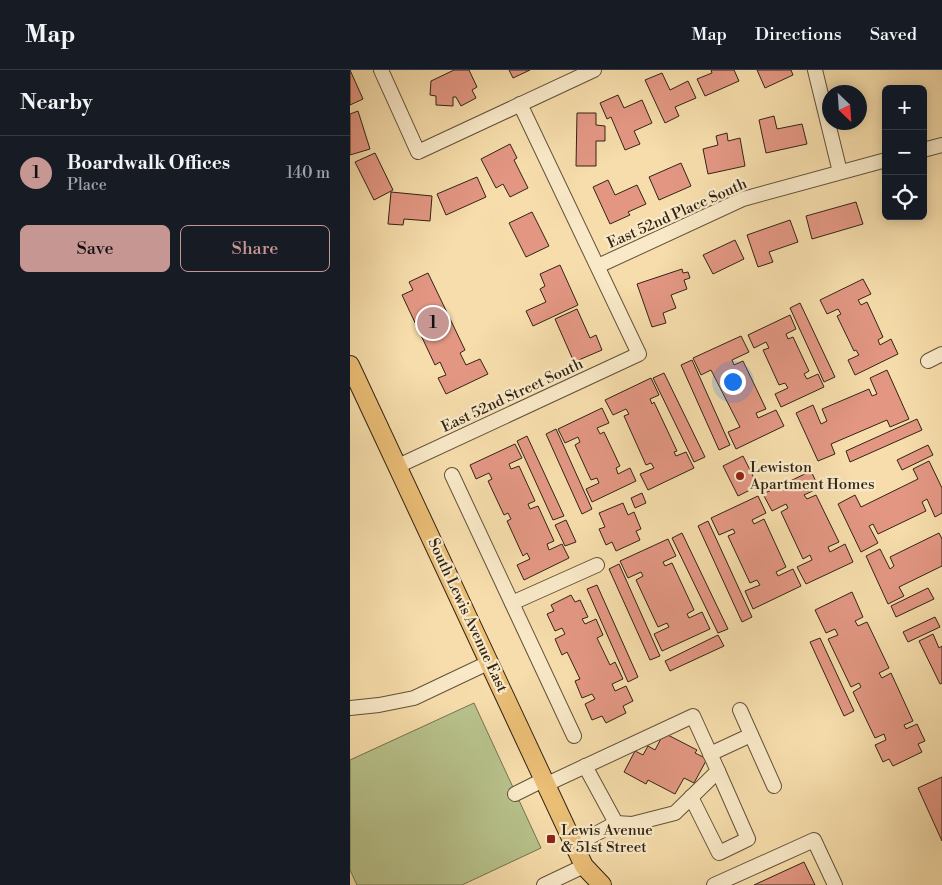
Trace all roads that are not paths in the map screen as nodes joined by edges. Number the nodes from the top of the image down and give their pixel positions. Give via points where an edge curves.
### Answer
1 (381, 70) edge
2 (594, 70) edge
3 (815, 70) edge
4 (520, 104) junction
5 (942, 145) edge
6 (927, 149) edge
7 (882, 161) edge
8 (840, 172) junction
9 (598, 266) junction
10 (942, 354) edge
11 (928, 361) dead end
12 (350, 364) edge
13 (398, 466) junction
14 (452, 475) dead end
15 (597, 566) dead end
16 (512, 603) junction
17 (490, 662) junction
18 (350, 708) edge
19 (740, 710) dead end
20 (751, 735) junction
21 (574, 736) dead end
22 (710, 754) junction
23 (585, 766) junction
24 (718, 771) junction
25 (546, 782) junction
26 (774, 786) dead end
27 (515, 794) dead end
28 (691, 797) junction
29 (616, 823) junction
30 (575, 845) junction
31 (584, 866) junction
32 (544, 885) edge
33 (586, 885) edge
34 (602, 885) edge
35 (714, 885) edge
36 (835, 885) edge

1 - 4 street via 418,152
2 - 4 street
3 - 8 street
4 - 9 street
5 - 6 street
7 - 8 street, East 52nd Place South
8 - 9 street, East 52nd Place South via 743,199
9 - 13 street, East 52nd Street South via 639,354
10 - 11 street
12 - 13 main road, South Lewis Avenue East
13 - 17 main road, South Lewis Avenue East
14 - 16 street
15 - 16 street
16 - 21 street
17 - 18 street via 414,698
17 - 25 main road, South Lewis Avenue East
19 - 20 street
20 - 22 street
20 - 26 street
22 - 23 street via 693,716
22 - 24 street
23 - 25 street
23 - 29 street
24 - 28 street
24 - 28 street via 748,839 719,852
25 - 27 street
25 - 30 main road, South Lewis Avenue East
28 - 29 street via 675,813 632,824
29 - 30 street
30 - 31 main road, South Lewis Avenue East
31 - 32 street
31 - 33 main road, South Lewis Avenue East
31 - 34 main road, South Lewis Avenue East
35 - 36 street via 814,840

